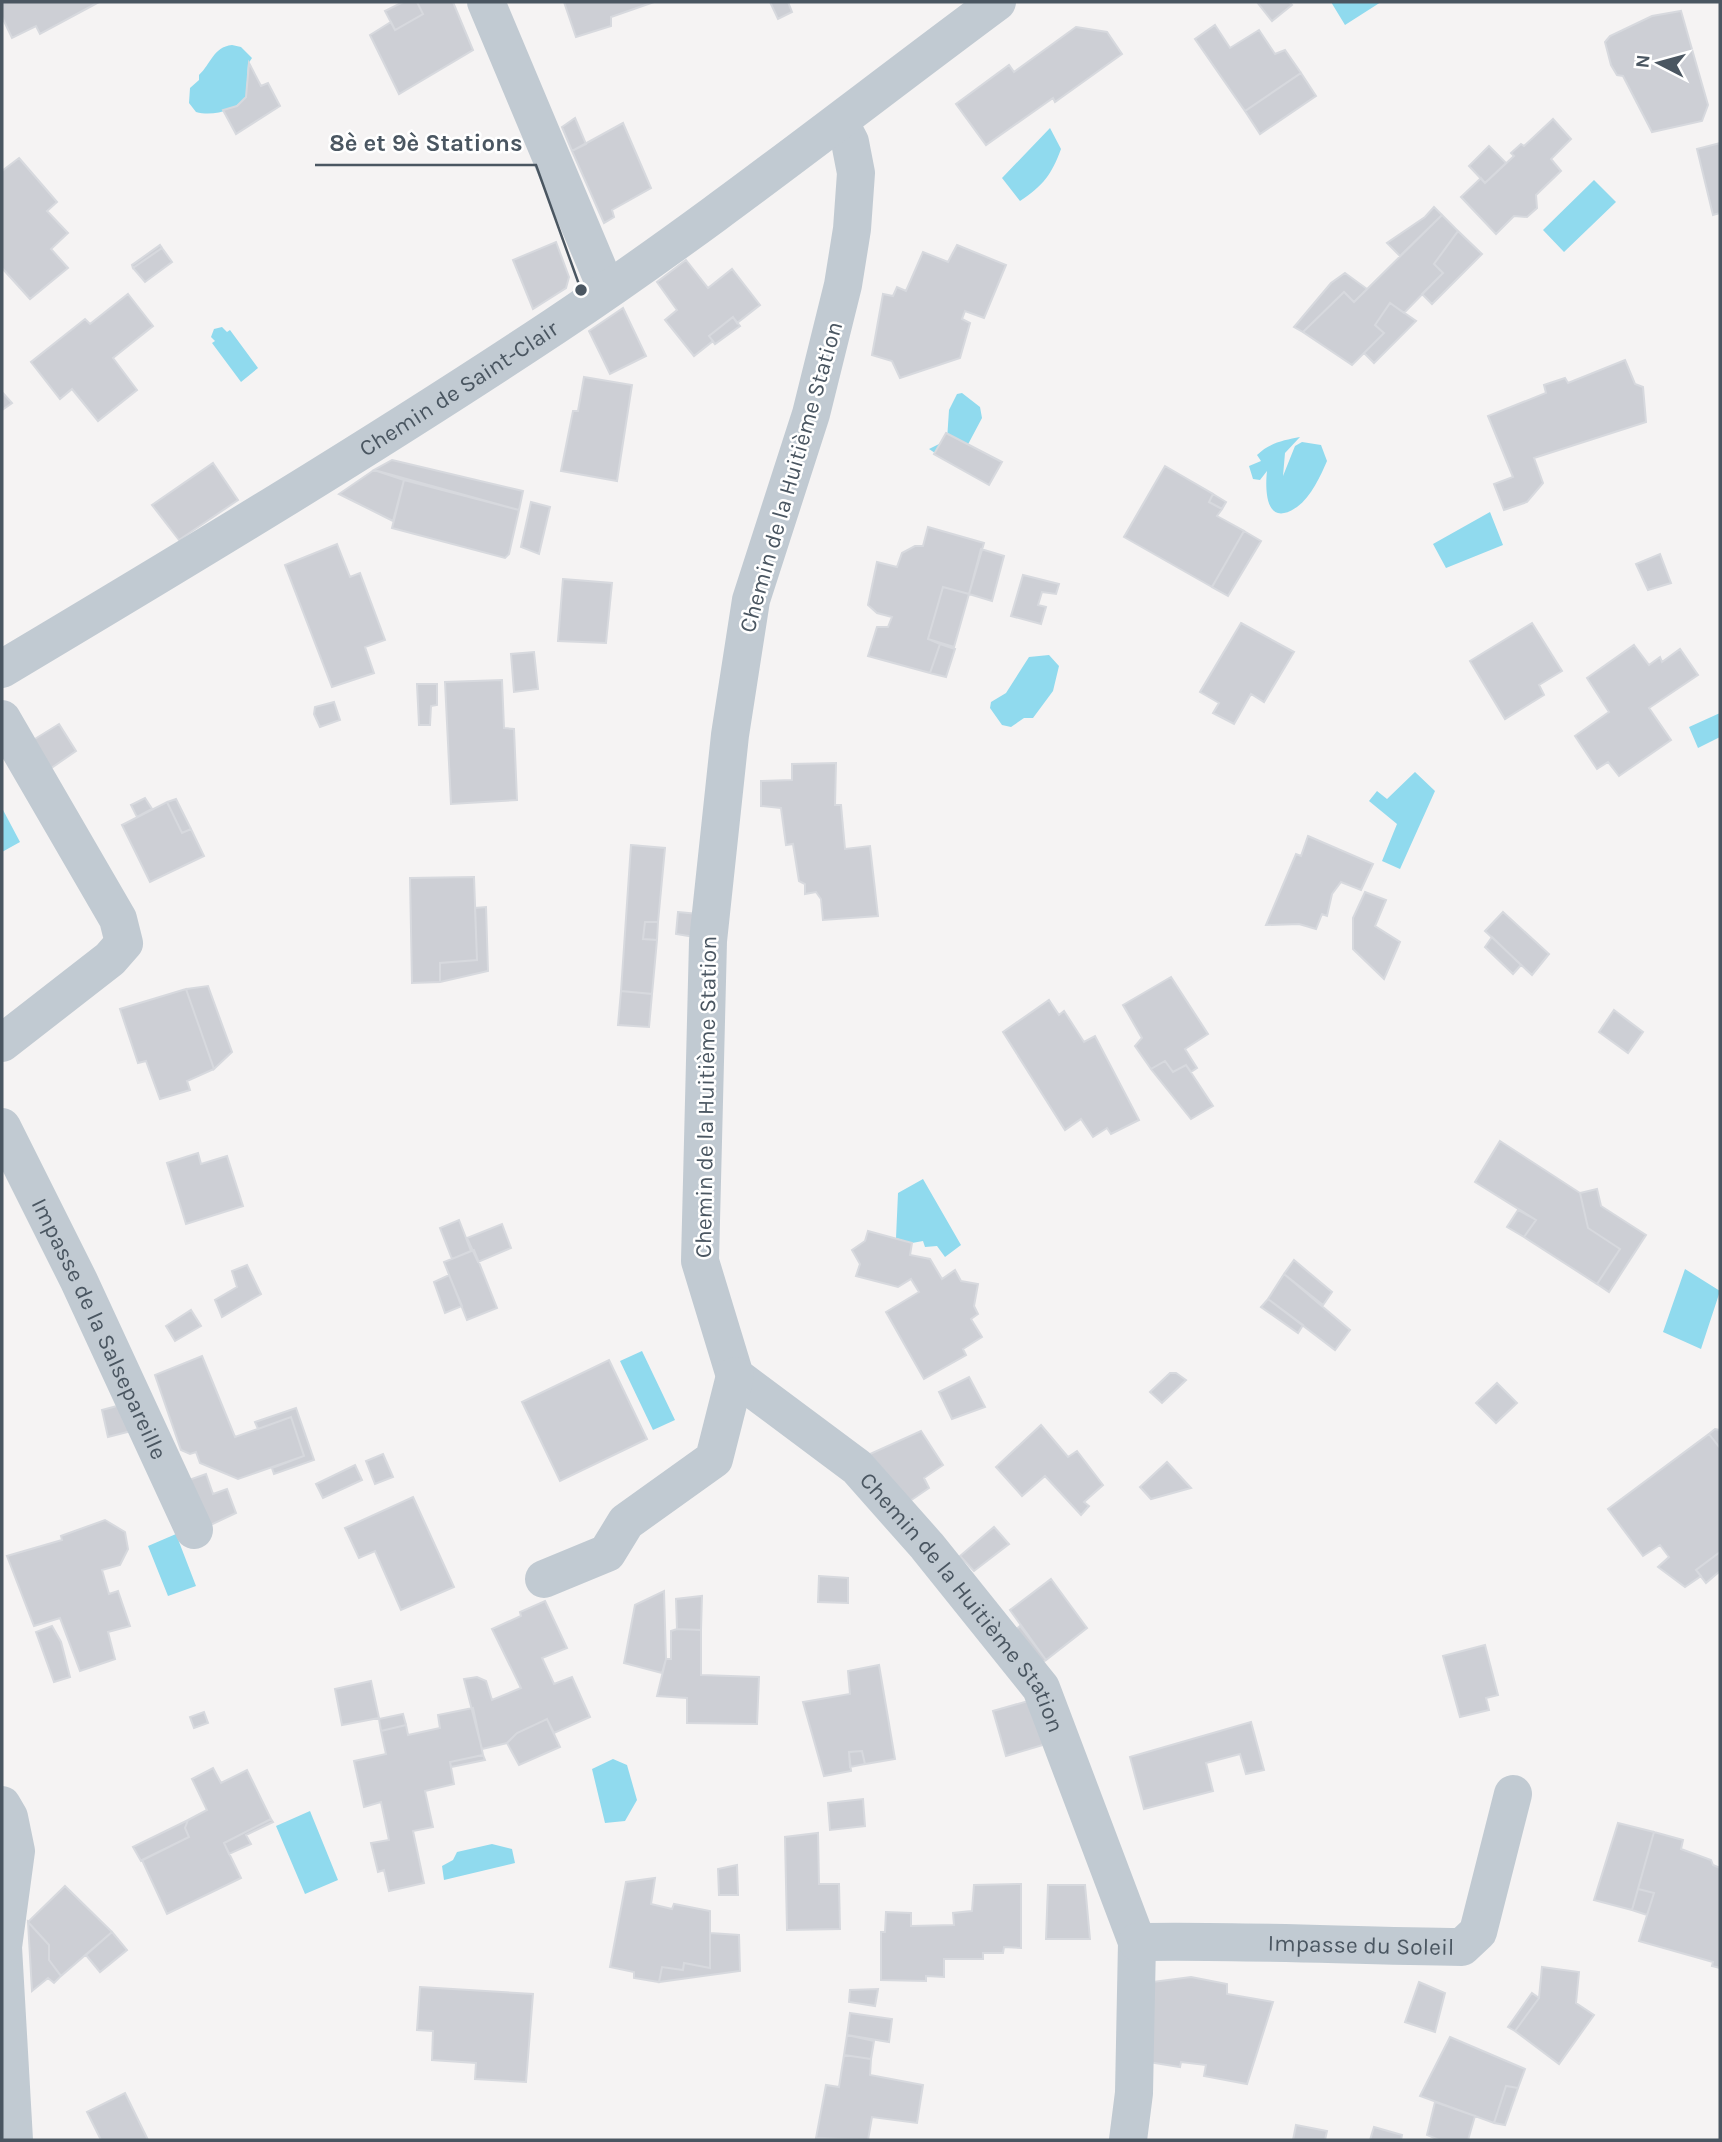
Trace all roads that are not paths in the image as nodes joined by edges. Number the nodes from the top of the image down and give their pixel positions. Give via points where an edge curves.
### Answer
1 (486, 2) edge
2 (997, 2) edge
3 (840, 123) junction
4 (607, 290) junction
5 (2, 669) edge
6 (2, 719) edge
7 (2, 1044) edge
8 (2, 1127) edge
9 (735, 1376) junction
10 (194, 1530) dead end
11 (544, 1579) dead end
12 (1513, 1794) dead end
13 (2, 1805) edge
14 (1137, 1942) junction
15 (14, 2140) edge
16 (1128, 2140) edge

1 - 4 street
2 - 3 street, Chemin de Saint-Clair
3 - 4 street, Chemin de Saint-Clair
3 - 9 street, Chemin de la Huitième Station via 850,142 856,173 849,252 811,414 751,600 730,735 708,941 700,1261
4 - 5 street, Chemin de Saint-Clair via 237,528
6 - 7 street via 118,919 124,943
8 - 10 street, Impasse de la Salsepareille
9 - 11 street via 714,1459 626,1522 607,1553
9 - 14 street, Chemin de la Huitième Station via 857,1467 1041,1688
12 - 14 street, Impasse du Soleil via 1478,1932 1462,1947 1236,1940
13 - 15 street via 16,1851 4,1947
14 - 16 street via 1134,2093

